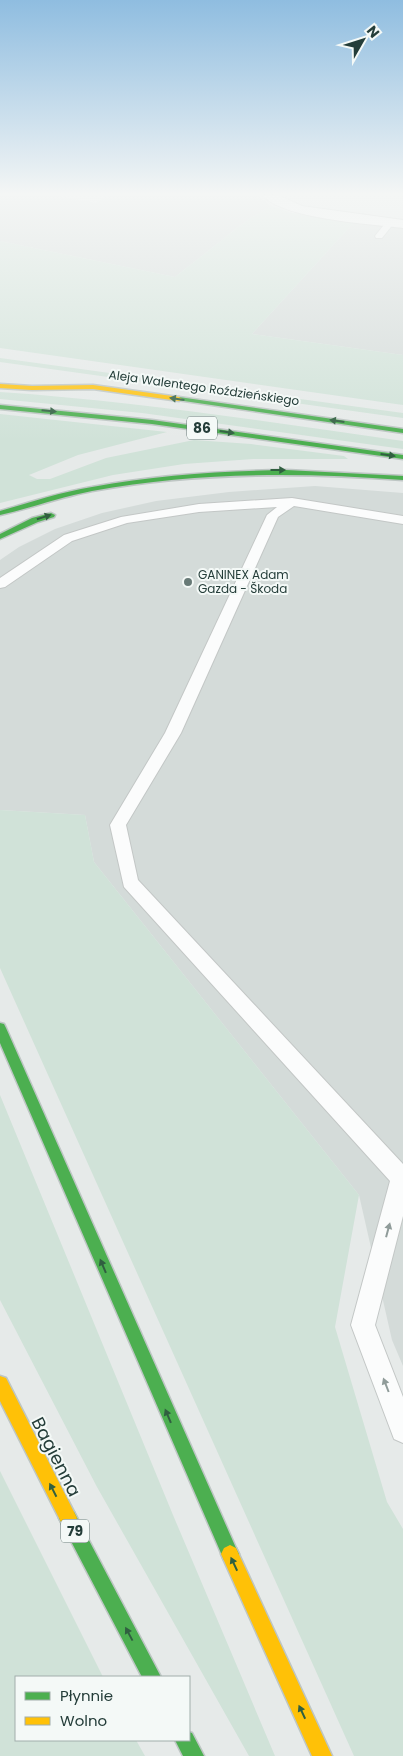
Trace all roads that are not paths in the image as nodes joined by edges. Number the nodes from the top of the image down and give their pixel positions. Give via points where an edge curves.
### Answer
1 (40, 377) dead end
2 (0, 386) edge
3 (93, 387) junction
4 (0, 407) edge
5 (403, 431) edge
6 (403, 457) edge
7 (403, 478) edge
8 (160, 480) junction
9 (101, 499) dead end
10 (292, 502) junction
11 (60, 512) dead end
12 (0, 514) edge
13 (403, 520) edge
14 (0, 537) edge
15 (0, 584) edge
16 (0, 1028) edge
17 (403, 1183) edge
18 (0, 1384) edge
19 (403, 1430) edge
20 (151, 1676) edge
21 (186, 1741) edge
22 (194, 1756) edge
23 (322, 1756) edge

1 - 3 main road
2 - 3 main road, Aleja Walentego Roździeńskiego / 86
5 -> 3 main road, Aleja Walentego Roździeńskiego / 86
4 -> 6 main road, 86 via 189,426
8 -> 7 main road via 277,470
8 - 9 main road
8 - 12 main road via 104,487
10 - 13 lane
10 - 15 lane via 199,508 125,520 68,538
10 - 17 lane via 273,515 173,733 118,824 130,882
14 -> 11 main road
23 -> 16 main road via 192,1472
19 -> 17 lane via 363,1325
20 -> 18 main road, Bagienna / 79
21 - 22 main road

